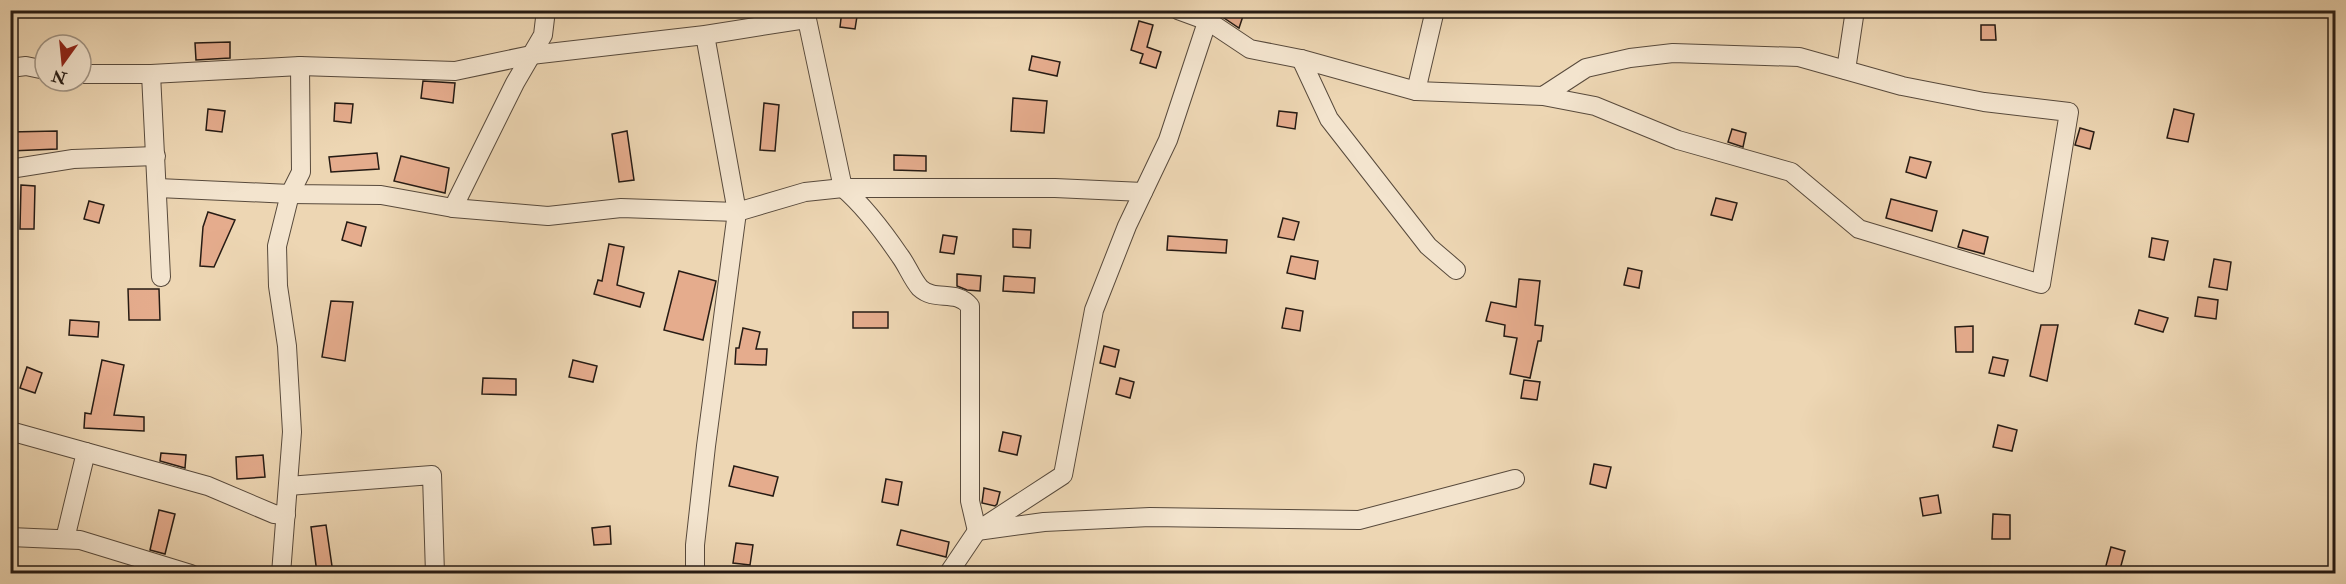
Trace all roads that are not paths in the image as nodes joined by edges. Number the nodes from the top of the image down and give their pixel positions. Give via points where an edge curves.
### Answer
1 (546, 10) edge
2 (1178, 10) edge
3 (1435, 10) edge
4 (1855, 10) edge
5 (806, 15) edge
6 (1209, 16) edge
7 (705, 35) junction
8 (531, 55) junction
9 (1301, 59) junction
10 (300, 66) junction
11 (33, 67) edge
12 (10, 68) edge
13 (1846, 70) junction
14 (93, 74) edge
15 (151, 74) junction
16 (1416, 91) junction
17 (1543, 96) junction
18 (156, 156) junction
19 (10, 169) edge
20 (158, 188) junction
21 (843, 188) junction
22 (1143, 192) junction
23 (290, 194) junction
24 (453, 208) junction
25 (737, 212) junction
26 (1456, 270) dead end
27 (161, 277) dead end
28 (10, 431) edge
29 (86, 452) junction
30 (1515, 479) dead end
31 (288, 486) junction
32 (286, 515) junction
33 (977, 531) junction
34 (10, 537) edge
35 (65, 539) junction
36 (191, 573) edge
37 (281, 573) edge
38 (435, 573) edge
39 (695, 573) edge
40 (948, 573) edge

1 - 8 street via 543,34
2 - 6 street
3 - 16 street
4 - 13 street
5 - 7 street
5 - 21 street
6 - 9 street via 1250,49
6 - 22 street via 1168,140
7 - 8 street
7 - 25 street
8 - 10 street via 455,71
8 - 24 street
9 - 16 street
9 - 26 street via 1329,119 1428,246
10 - 15 street
10 - 23 street via 301,172
11 - 12 street
13 - 17 street via 1799,57 1672,53 1586,68
13 - 17 street via 1984,102 2070,112 2041,284 1859,229 1791,172 1678,140 1595,106
14 - 15 street
15 - 18 street
16 - 17 street
18 - 19 street via 73,159
18 - 20 street
20 - 23 street
20 - 27 street
21 - 22 street
21 - 25 street via 805,192
21 - 33 street via 860,203 920,287 932,295 964,299 970,306 970,501
22 - 33 street via 1094,310 1063,475
23 - 24 street via 381,195
23 - 31 street via 277,246 291,411
24 - 25 street via 548,216 621,208
25 - 39 street via 705,457
28 - 29 street
29 - 32 street via 208,486 274,514
29 - 35 street
30 - 33 street via 1359,520 1150,517 1044,522
31 - 32 street
31 - 38 street via 432,475
32 - 37 street
33 - 40 street
34 - 35 street
35 - 36 street

